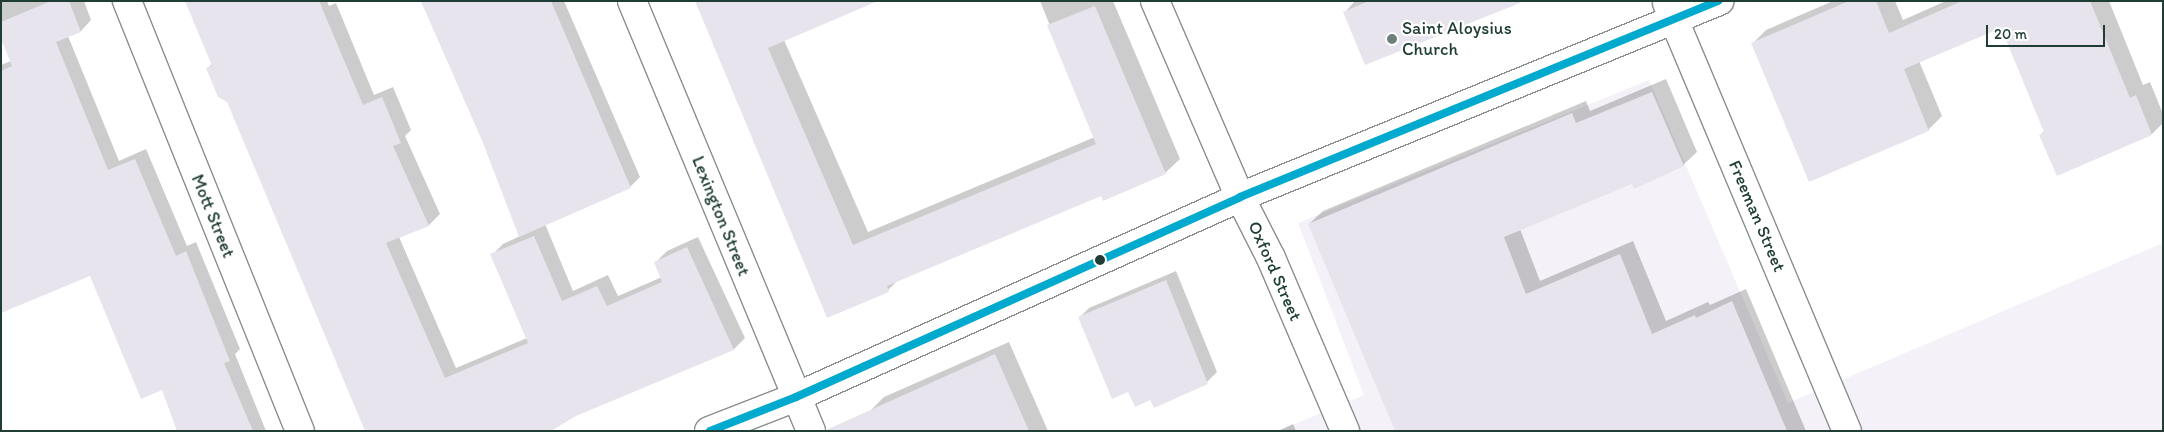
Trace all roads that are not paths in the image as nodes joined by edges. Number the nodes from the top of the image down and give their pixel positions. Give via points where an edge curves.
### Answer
1 (127, 1) edge
2 (632, 1) edge
3 (1155, 1) edge
4 (1719, 1) edge
5 (1670, 10) edge
6 (1240, 197) junction
7 (796, 397) junction
8 (300, 431) edge
9 (709, 431) edge
10 (811, 431) edge
11 (1345, 431) edge
12 (1847, 431) edge

1 - 8 street, Mott Street
2 - 7 street, Lexington Street
3 - 6 street, Oxford Street
4 - 5 street
5 - 6 street
5 - 12 street, Freeman Street
6 - 7 street
6 - 11 street, Oxford Street via 1271,258
7 - 9 street
7 - 10 street, Lexington Street

